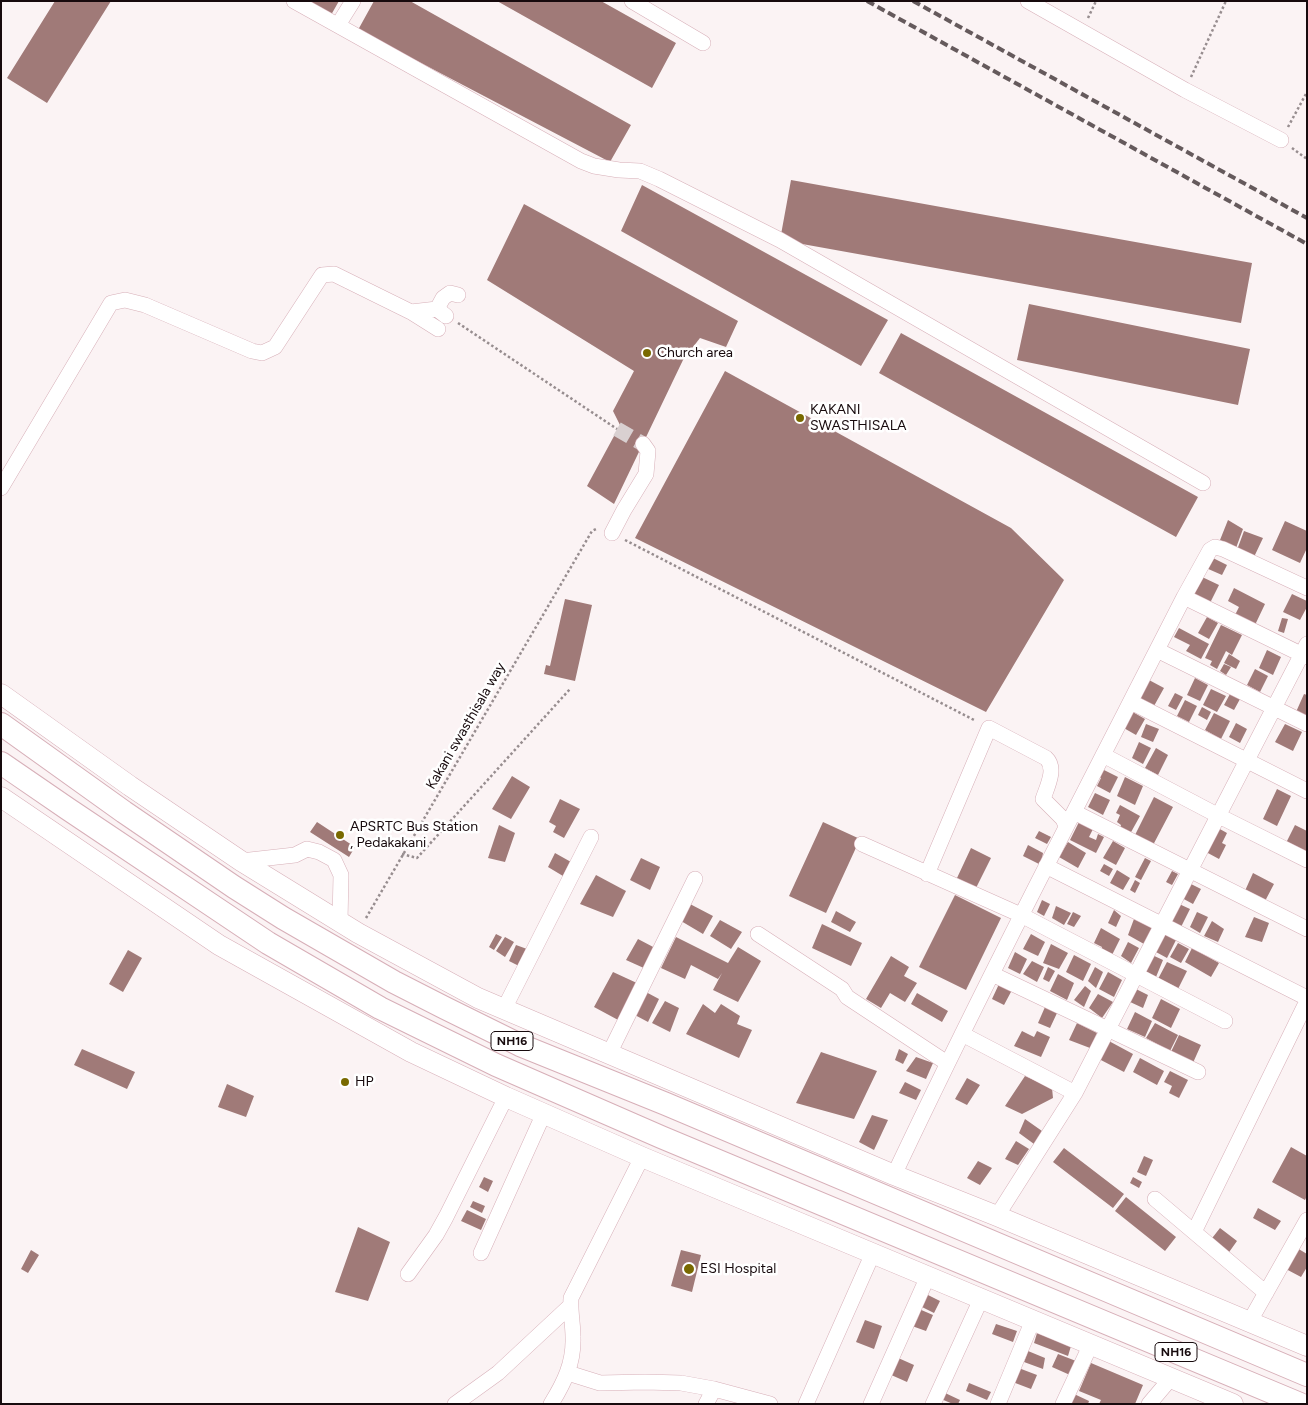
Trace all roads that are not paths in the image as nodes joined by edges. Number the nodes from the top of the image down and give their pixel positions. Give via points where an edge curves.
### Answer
1 (294, 1) edge
2 (352, 1) edge
3 (632, 1) edge
4 (1028, 1) edge
5 (338, 25) junction
6 (702, 43) dead end
7 (1281, 140) road end
8 (458, 296) dead end
9 (643, 444) dead end
10 (1203, 483) dead end
11 (1, 488) edge
12 (612, 533) road end
13 (1307, 588) edge
14 (1184, 597) junction
15 (1157, 650) junction
16 (1305, 652) edge
17 (1, 694) edge
18 (1131, 702) junction
19 (1274, 708) junction
20 (1, 724) edge
21 (1307, 724) edge
22 (1103, 755) junction
23 (1246, 761) junction
24 (1, 763) edge
25 (1307, 790) edge
26 (1, 797) edge
27 (1074, 812) junction
28 (1219, 816) junction
29 (1066, 826) junction
30 (591, 837) dead end
31 (862, 844) dead end
32 (1307, 860) edge
33 (241, 862) junction
34 (1046, 866) junction
35 (928, 870) junction
36 (1190, 871) junction
37 (695, 879) dead end
38 (1020, 915) junction
39 (340, 922) junction
40 (1162, 925) junction
41 (1307, 929) edge
42 (758, 934) dead end
43 (992, 974) junction
44 (1136, 975) junction
45 (1307, 1000) edge
46 (504, 1009) junction
47 (1225, 1021) dead end
48 (1108, 1029) junction
49 (1301, 1029) edge
50 (962, 1034) junction
51 (610, 1054) junction
52 (947, 1063) junction
53 (1198, 1072) dead end
54 (1075, 1093) junction
55 (506, 1097) junction
56 (544, 1114) junction
57 (642, 1157) junction
58 (894, 1175) junction
59 (1155, 1199) dead end
60 (997, 1216) junction
61 (1307, 1220) edge
62 (1194, 1232) junction
63 (481, 1253) dead end
64 (873, 1254) junction
65 (408, 1274) dead end
66 (928, 1276) junction
67 (1266, 1293) junction
68 (981, 1298) junction
69 (570, 1306) junction
70 (1033, 1320) junction
71 (1250, 1321) junction
72 (1091, 1344) junction
73 (1307, 1346) edge
74 (568, 1373) junction
75 (1307, 1375) edge
76 (1171, 1378) junction
77 (714, 1389) junction
78 (455, 1404) edge
79 (551, 1404) edge
80 (706, 1404) edge
81 (770, 1404) edge
82 (806, 1404) edge
83 (870, 1404) edge
84 (933, 1404) edge
85 (998, 1404) edge
86 (1063, 1404) edge
87 (1149, 1404) edge
88 (1233, 1404) edge
89 (1300, 1404) edge

1 - 5 street
2 - 5 street
3 - 6 street
4 - 7 street
5 - 10 street via 581,161 594,166 640,171 780,240
8 - 11 street via 450,293 443,298 440,318 411,312 334,274 322,275 275,347 262,353 144,305 125,300 111,303
9 - 12 street via 648,451 646,474
13 - 14 street via 1215,547 1204,558
14 - 15 street
14 - 16 street
15 - 18 street
15 - 19 street
16 - 19 street
17 - 33 main road
18 - 22 street
18 - 23 street
19 - 21 street
19 - 23 street
20 - 75 highway, NH16 via 234,887 394,982 445,1008 520,1045
22 - 27 street
22 - 28 street
23 - 25 street
23 - 28 street
24 - 89 highway, NH16 via 268,943 380,1008 478,1056 661,1137
26 - 55 main road via 219,945 411,1052
27 - 29 street
27 - 36 street
28 - 32 street
28 - 36 street
29 - 34 street
29 - 35 street via 1043,800 1052,769 1050,762 989,728
30 - 46 street
31 - 35 street
33 - 39 main road
33 - 39 street via 295,855 307,849 334,860 341,875
34 - 38 street
34 - 40 street
35 - 38 street
36 - 40 street
36 - 41 street
37 - 51 street
38 - 43 street
38 - 44 street
39 - 46 main road
40 - 44 street
40 - 45 street
42 - 52 street
43 - 48 street
43 - 50 street
44 - 47 street
44 - 48 street
45 - 49 street
46 - 51 main road
48 - 53 street
48 - 54 street
49 - 62 street
50 - 52 street
50 - 54 street
51 - 58 main road
52 - 58 street
54 - 60 street
55 - 56 main road
55 - 65 street via 446,1217
56 - 57 main road
56 - 63 street
57 - 64 main road
57 - 69 street
58 - 60 main road
59 - 62 street
60 - 71 main road
61 - 67 street
62 - 67 street
64 - 66 main road
64 - 82 street
66 - 68 main road
66 - 83 street
67 - 71 street
68 - 70 main road
68 - 84 street
69 - 74 street via 574,1339
69 - 78 street via 498,1372
70 - 72 main road
70 - 85 street
71 - 73 main road
72 - 76 main road
72 - 86 street
74 - 77 street via 600,1383 681,1383
74 - 79 street
76 - 87 street
76 - 88 main road
77 - 80 street
77 - 81 street

